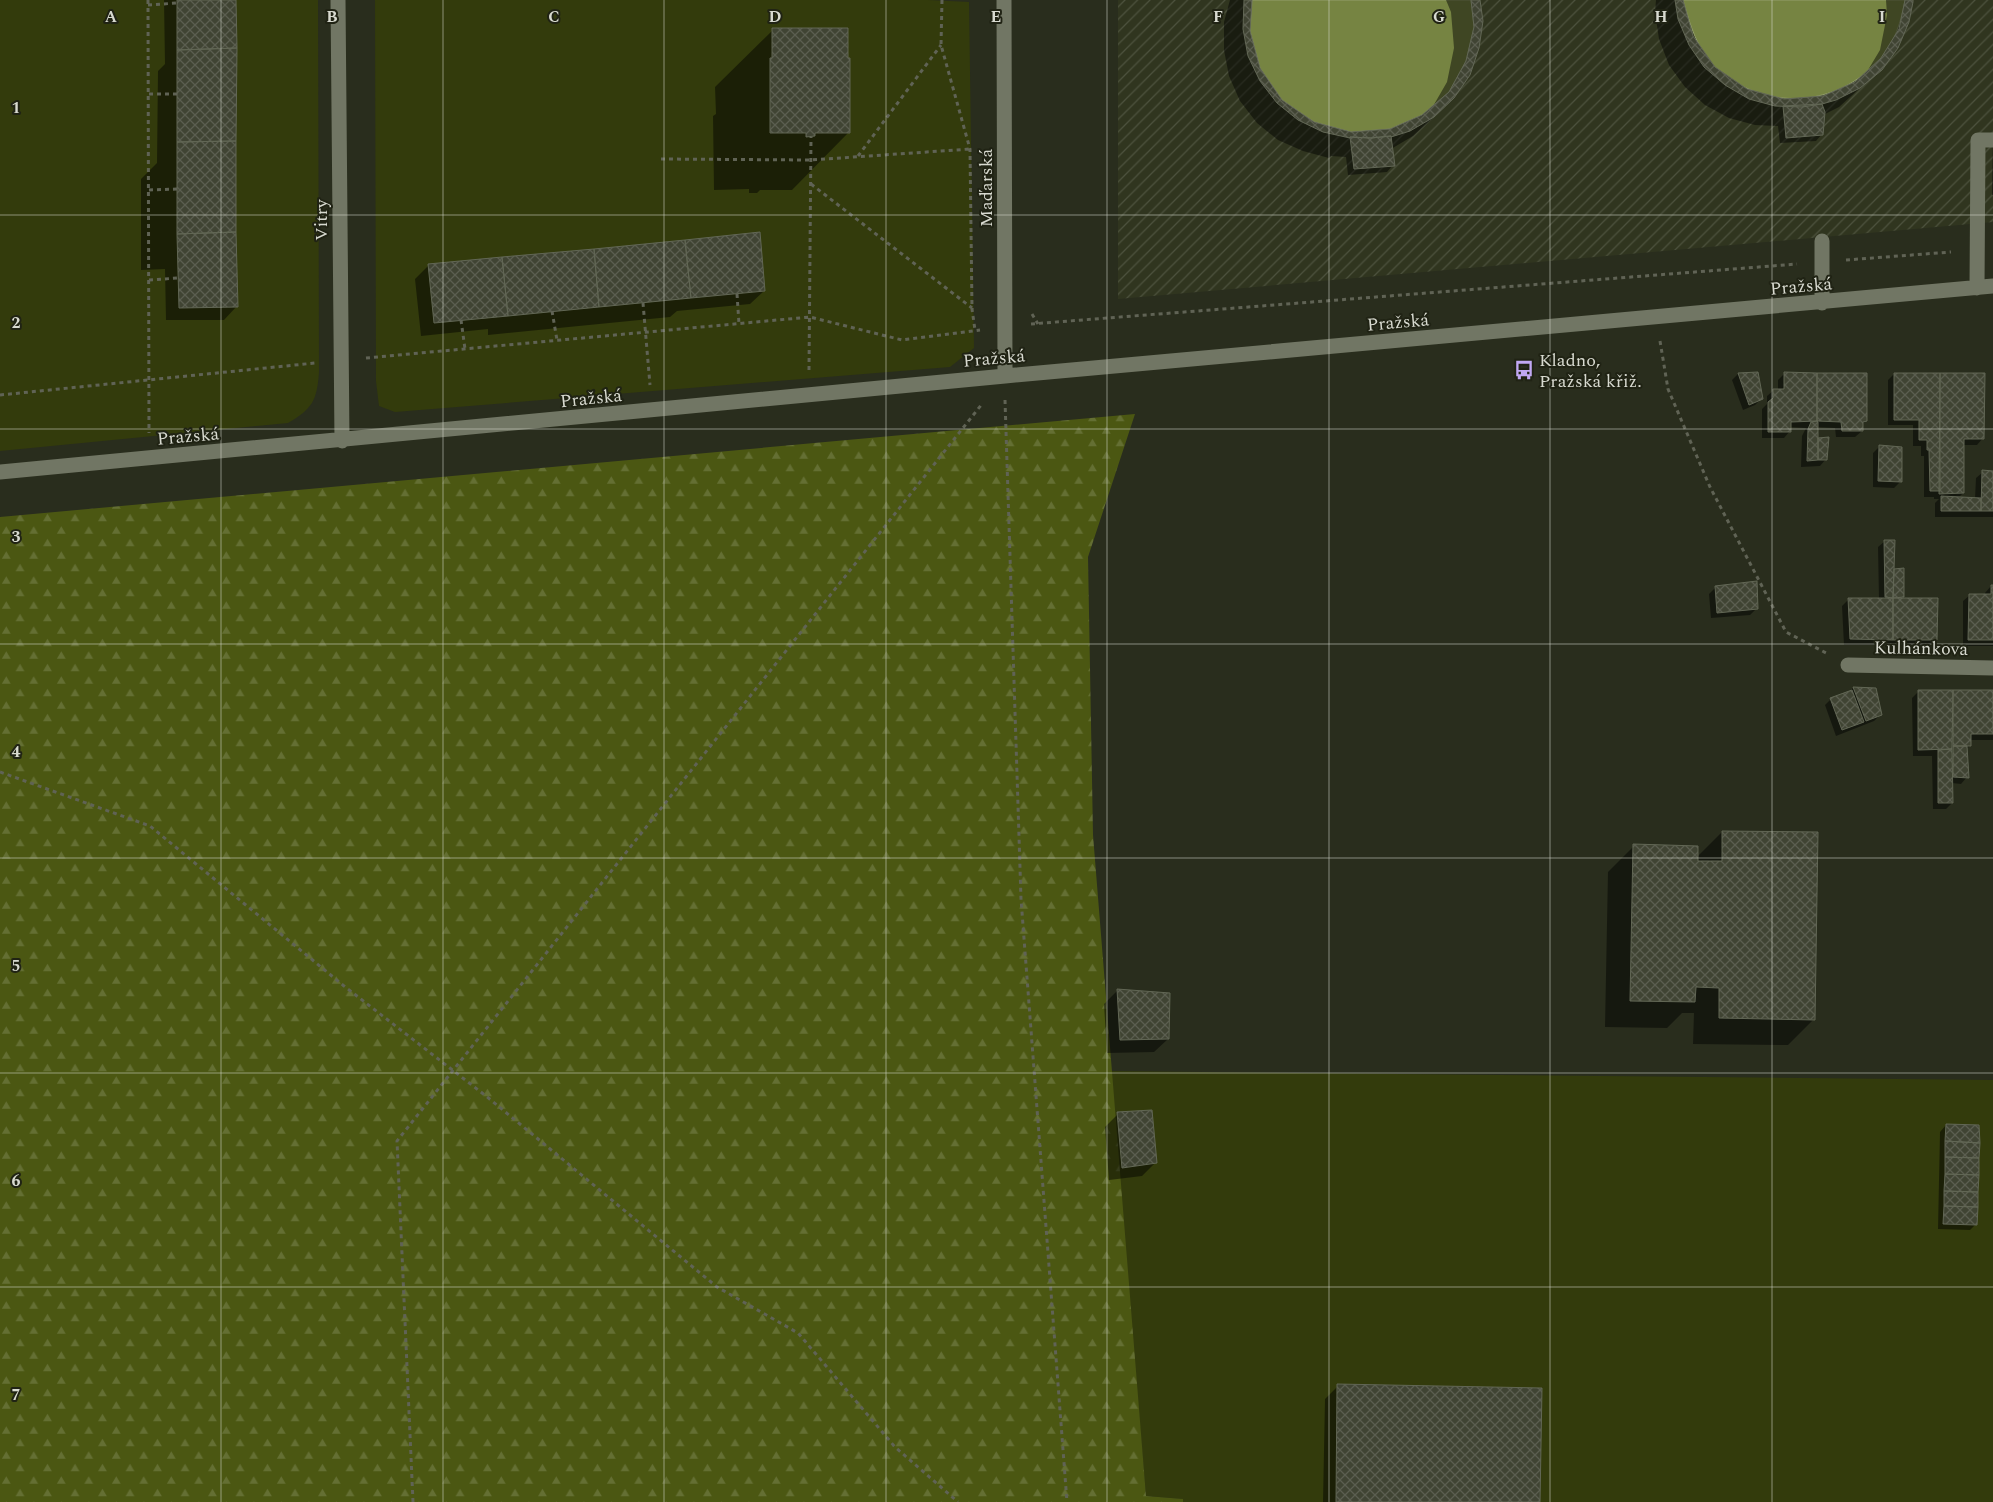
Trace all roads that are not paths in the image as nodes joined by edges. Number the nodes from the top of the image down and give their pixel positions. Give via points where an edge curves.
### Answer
1 (338, 0) edge
2 (1004, 0) edge
3 (1993, 140) edge
4 (1822, 241) dead end
5 (1993, 286) edge
6 (1977, 288) junction
7 (1822, 303) junction
8 (1005, 376) junction
9 (342, 441) junction
10 (0, 472) edge
11 (1848, 665) road end
12 (1993, 668) edge

1 - 9 street, Vitry
2 - 8 street, Maďarská
3 - 6 street via 1978,140
4 - 7 street
5 - 6 street, Pražská
6 - 7 street, Pražská
7 - 8 street, Pražská
8 - 9 street, Pražská
9 - 10 street, Pražská
11 - 12 street, Kulhánkova

